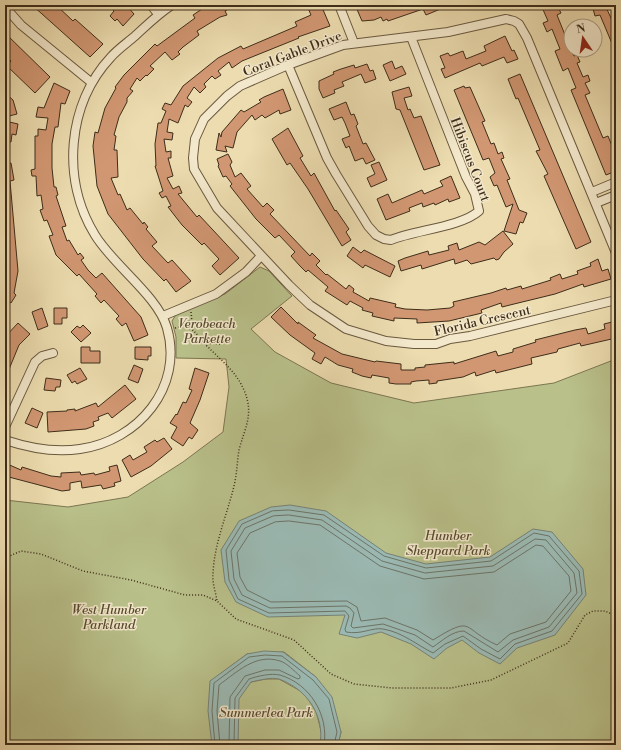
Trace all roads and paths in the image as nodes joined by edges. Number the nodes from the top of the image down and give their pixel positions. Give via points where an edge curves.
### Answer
1 (151, 5) edge
2 (172, 5) edge
3 (339, 5) edge
4 (5, 7) edge
5 (158, 14) junction
6 (411, 37) junction
7 (354, 43) junction
8 (288, 65) junction
9 (92, 83) junction
10 (616, 182) edge
11 (592, 192) junction
12 (616, 195) edge
13 (596, 203) junction
14 (616, 253) edge
15 (261, 256) junction
16 (616, 300) edge
17 (190, 305) junction
18 (164, 316) junction
19 (191, 319) junction
20 (184, 325) junction
21 (168, 330) junction
22 (193, 330) junction
23 (204, 343) junction
24 (222, 344) dead end
25 (53, 353) dead end
26 (5, 427) edge
27 (5, 440) edge
28 (5, 558) edge
29 (217, 601) junction
30 (616, 616) edge

1 - 5 street
2 - 5 street
3 - 7 street
4 - 9 street via 21,25
5 - 9 street via 111,57
6 - 7 street, Coral Gable Drive
6 - 8 street, Hibiscus Court via 475,194 479,211 460,221 391,240 376,235 368,226 336,174
6 - 11 street, Coral Gable Drive via 448,32 495,20 506,19 519,24
7 - 8 street, Coral Gable Drive
8 - 15 street, Coral Gable Drive via 251,80 227,96 204,119 195,139 194,169 199,179 217,208
9 - 18 street via 80,107 75,128 73,155 78,194 94,234
10 - 11 street
11 - 13 street, Coral Gable Drive
12 - 13 street
13 - 14 street
15 - 16 street, Florida Crescent via 300,296 346,329 399,343 436,344
15 - 17 street via 227,287
17 - 18 street
17 - 19 path
18 - 21 street
19 - 20 path
19 - 22 path
20 - 21 path
20 - 22 path
21 - 27 street via 171,351 166,383 150,411 134,426 103,443 81,449 39,450
22 - 23 path
23 - 24 path
23 - 29 path via 235,374 244,389 249,406 248,423 239,450 235,484 216,551 212,576
25 - 26 street via 42,356 35,362
28 - 29 path via 21,551 41,554 83,571 131,580 185,595 203,595
29 - 30 path via 236,619 294,640 331,674 354,684 392,688 450,688 491,680 568,643 586,615 593,611 605,611

